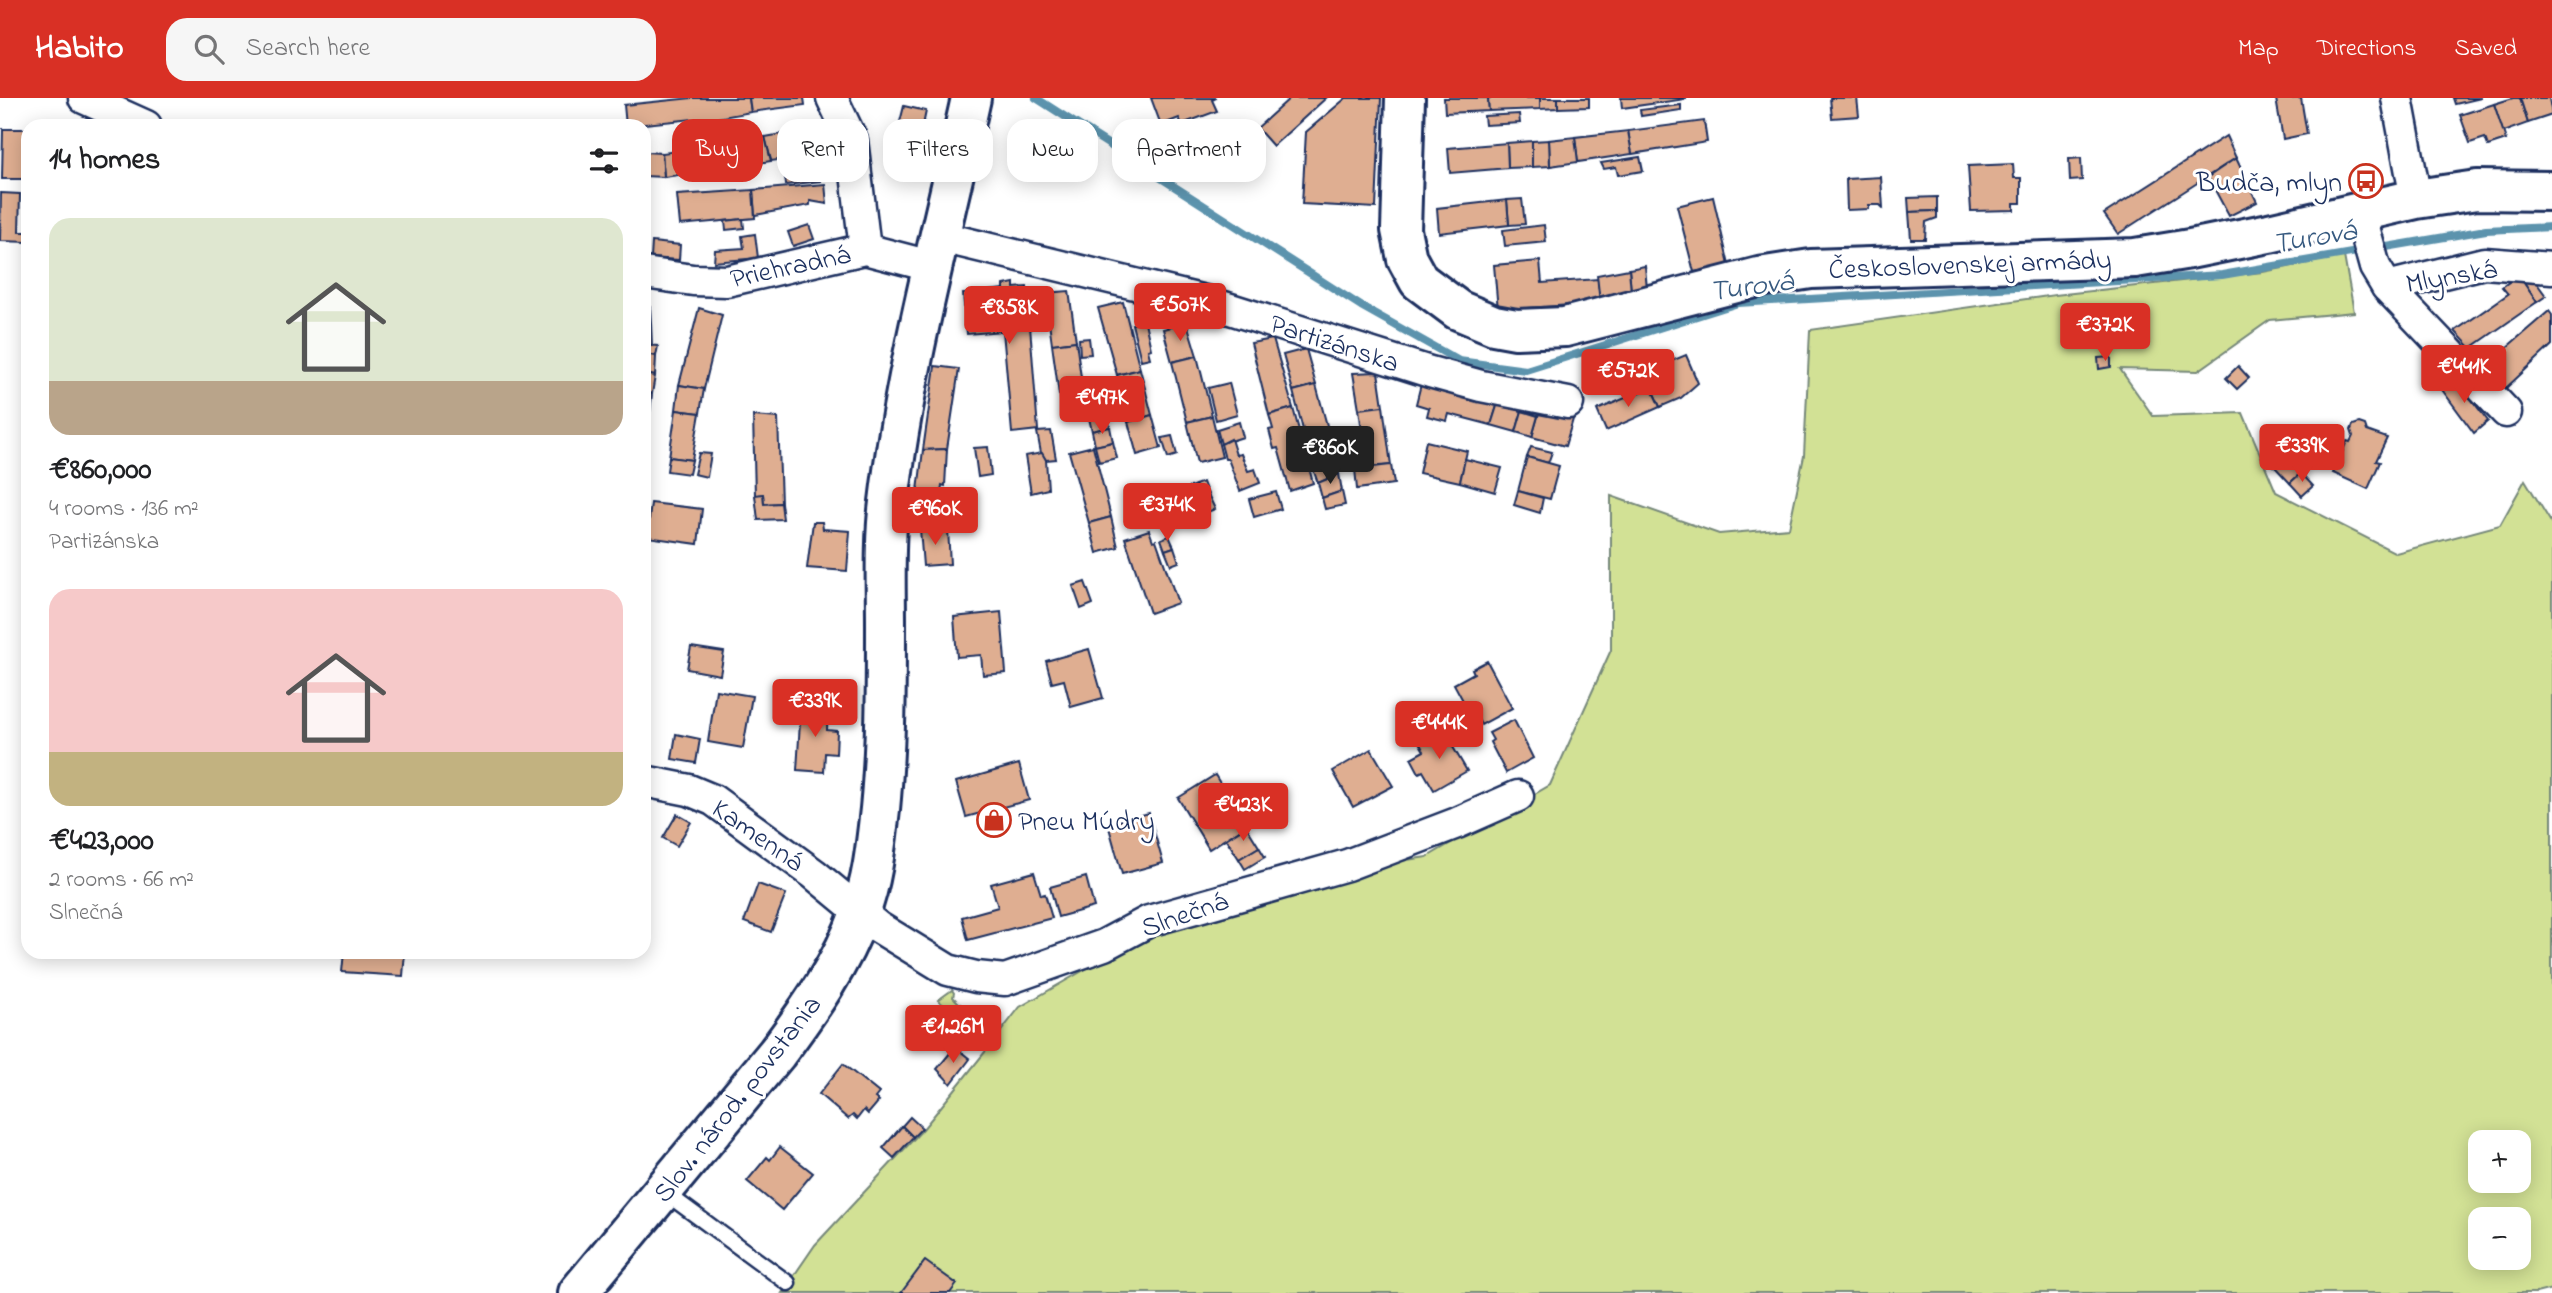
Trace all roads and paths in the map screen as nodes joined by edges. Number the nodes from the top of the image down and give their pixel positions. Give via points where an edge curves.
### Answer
1 (84, 98) edge
2 (832, 98) edge
3 (971, 98) edge
4 (1405, 98) edge
5 (2398, 98) edge
6 (130, 119) edge
7 (2552, 191) edge
8 (2416, 199) junction
9 (2363, 223) junction
10 (865, 249) junction
11 (937, 252) junction
12 (2552, 268) edge
13 (651, 275) edge
14 (2381, 277) junction
15 (1568, 403) dead end
16 (2506, 412) dead end
17 (651, 782) edge
18 (1518, 796) dead end
19 (860, 913) junction
20 (663, 1191) junction
21 (788, 1283) dead end
22 (578, 1293) edge

1 - 6 street
2 - 10 street via 852,140
3 - 11 street, Slov. národ. povstania
4 - 9 street, Československej armády via 1401,230 1407,259 1419,281 1458,310 1516,329 1565,327 1759,277 1811,269 2135,258
5 - 8 street
7 - 8 street, Československej armády via 2477,191
8 - 9 street, Československej armády
9 - 14 street, Mlynská
10 - 11 street, Priehradná
10 - 13 street, Priehradná via 727,281
11 - 15 street, Partizánska via 1205,301 1430,372
11 - 19 street, Slov. národ. povstania via 906,387 888,506 882,788 876,851
12 - 14 street, Mlynská via 2484,263
14 - 16 street
17 - 19 street, Kamenná via 713,800
18 - 19 street, Slnečná via 1347,865 1149,920 1104,946 1005,979 948,970
19 - 20 street, Slov. národ. povstania via 808,1012
20 - 21 lane
20 - 22 street, Slov. národ. povstania

